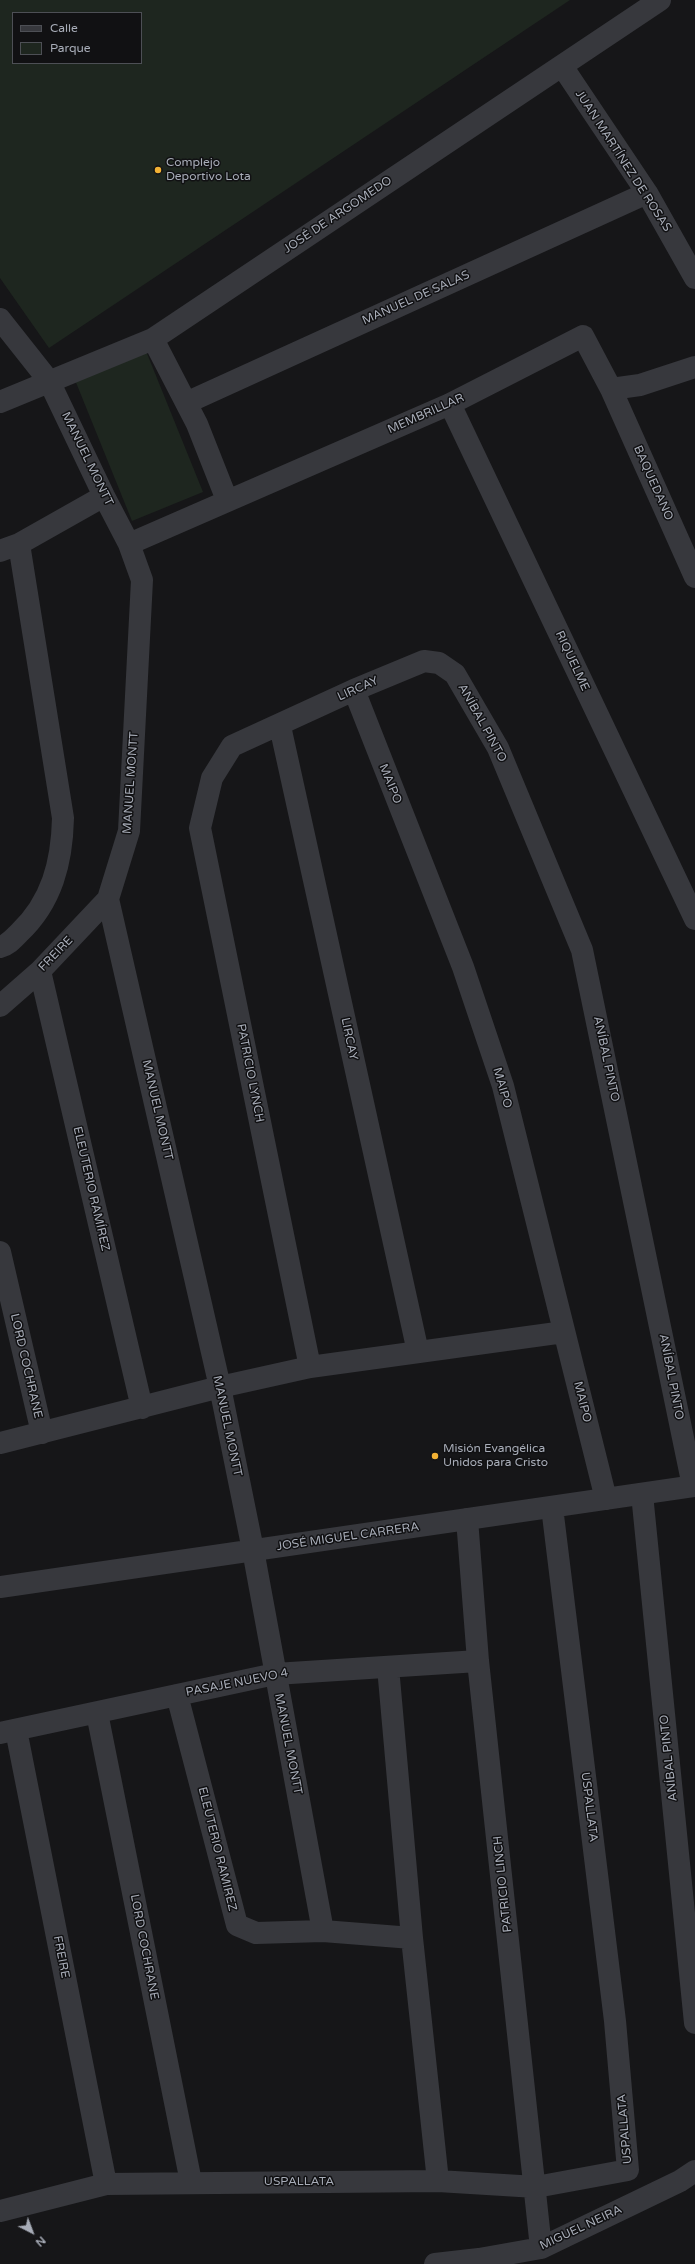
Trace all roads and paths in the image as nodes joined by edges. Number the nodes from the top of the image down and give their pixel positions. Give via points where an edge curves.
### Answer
1 (660, 0) edge
2 (562, 66) junction
3 (647, 194) junction
4 (695, 278) edge
5 (0, 319) edge
6 (153, 339) junction
7 (695, 367) edge
8 (49, 381) junction
9 (611, 389) junction
10 (0, 402) edge
11 (186, 403) junction
12 (450, 404) junction
13 (104, 496) junction
14 (227, 500) junction
15 (129, 544) junction
16 (10, 548) edge
17 (695, 577) edge
18 (439, 663) joint
19 (354, 690) junction
20 (280, 726) junction
21 (212, 778) joint
22 (108, 899) junction
23 (695, 919) edge
24 (2, 940) edge
25 (40, 971) junction
26 (0, 1006) edge
27 (0, 1252) edge
28 (564, 1332) junction
29 (418, 1352) junction
30 (310, 1367) junction
31 (220, 1387) junction
32 (142, 1408) junction
33 (42, 1432) junction
34 (0, 1443) edge
35 (694, 1486) edge
36 (642, 1494) junction
37 (606, 1499) junction
38 (552, 1507) junction
39 (467, 1519) junction
40 (253, 1550) junction
41 (0, 1587) edge
42 (478, 1661) junction
43 (388, 1667) junction
44 (275, 1674) junction
45 (178, 1695) junction
46 (97, 1712) junction
47 (8, 1731) edge
48 (323, 1931) junction
49 (412, 1938) junction
50 (694, 1996) edge
51 (695, 2023) edge
52 (695, 2171) edge
53 (438, 2181) junction
54 (191, 2182) junction
55 (106, 2184) junction
56 (536, 2187) junction
57 (0, 2211) edge
58 (541, 2248) junction
59 (435, 2264) edge

1 - 2 street, JOSÉ DE ARGOMEDO
2 - 3 street, JUAN MARTÍNEZ DE ROSAS
2 - 6 street, JOSÉ DE ARGOMEDO
3 - 4 street, JUAN MARTÍNEZ DE ROSAS
3 - 11 street, MANUEL DE SALAS
5 - 8 street, MANUEL MONTT
6 - 8 street, JOSÉ DE ARGOMEDO
6 - 11 street
7 - 9 street via 640,385
8 - 10 street, JOSÉ DE ARGOMEDO
8 - 13 street, MANUEL MONTT
9 - 12 street, MEMBRILLAR via 583,336
9 - 17 street, BAQUEDANO
11 - 14 street
12 - 14 street, MEMBRILLAR
12 - 23 street, RIQUELME
13 - 15 street, MANUEL MONTT
13 - 16 street
14 - 15 street, MEMBRILLAR
15 - 22 street, MANUEL MONTT via 142,580 129,831
16 - 24 street via 63,818 62,848 45,902 30,923
18 - 19 street, LIRCAY via 424,661
18 - 35 street, ANÍBAL PINTO via 455,674 498,748 582,950
19 - 20 street, LIRCAY
19 - 28 street, MAIPO via 463,967 503,1086
20 - 21 street, LIRCAY via 232,746
20 - 29 street, LIRCAY
21 - 30 street, PATRICIO LYNCH via 200,828
22 - 25 street, FREIRE
22 - 31 street, MANUEL MONTT
25 - 26 street, FREIRE
25 - 32 street, ELEUTERIO RAMÍREZ
27 - 33 street, LORD COCHRANE
28 - 29 street
28 - 37 street, MAIPO
29 - 30 street
30 - 31 street
31 - 32 street
31 - 40 street, MANUEL MONTT
32 - 33 street
33 - 34 street
35 - 36 street, JOSÉ MIGUEL CARRERA
36 - 37 street, JOSÉ MIGUEL CARRERA
36 - 50 street, ANÍBAL PINTO
37 - 38 street, JOSÉ MIGUEL CARRERA
38 - 39 street, JOSÉ MIGUEL CARRERA
38 - 56 street, USPALLATA via 615,2021 628,2170
39 - 40 street, JOSÉ MIGUEL CARRERA
39 - 42 street, PATRICIO LINCH
40 - 41 street, JOSÉ MIGUEL CARRERA
40 - 44 street, MANUEL MONTT
42 - 43 street, PASAJE NUEVO 4
42 - 56 street, PATRICIO LINCH
43 - 44 street, PASAJE NUEVO 4
43 - 49 street
44 - 45 street, PASAJE NUEVO 4
44 - 48 street, MANUEL MONTT
45 - 46 street, PASAJE NUEVO 4
45 - 48 street, ELEUTERIO RAMIREZ via 237,1925 256,1933
46 - 47 street, PASAJE NUEVO 4
46 - 54 street, LORD COCHRANE
47 - 55 street, FREIRE
48 - 49 street, ELEUTERIO RAMIREZ
49 - 53 street
50 - 51 street, ANÍBAL PINTO
52 - 58 street, MIGUEL NEIRA via 680,2181
53 - 54 street, USPALLATA
53 - 56 street, USPALLATA
54 - 55 street, USPALLATA
55 - 57 street, USPALLATA
56 - 58 street, PATRICIO LINCH
58 - 59 street, MIGUEL NEIRA

